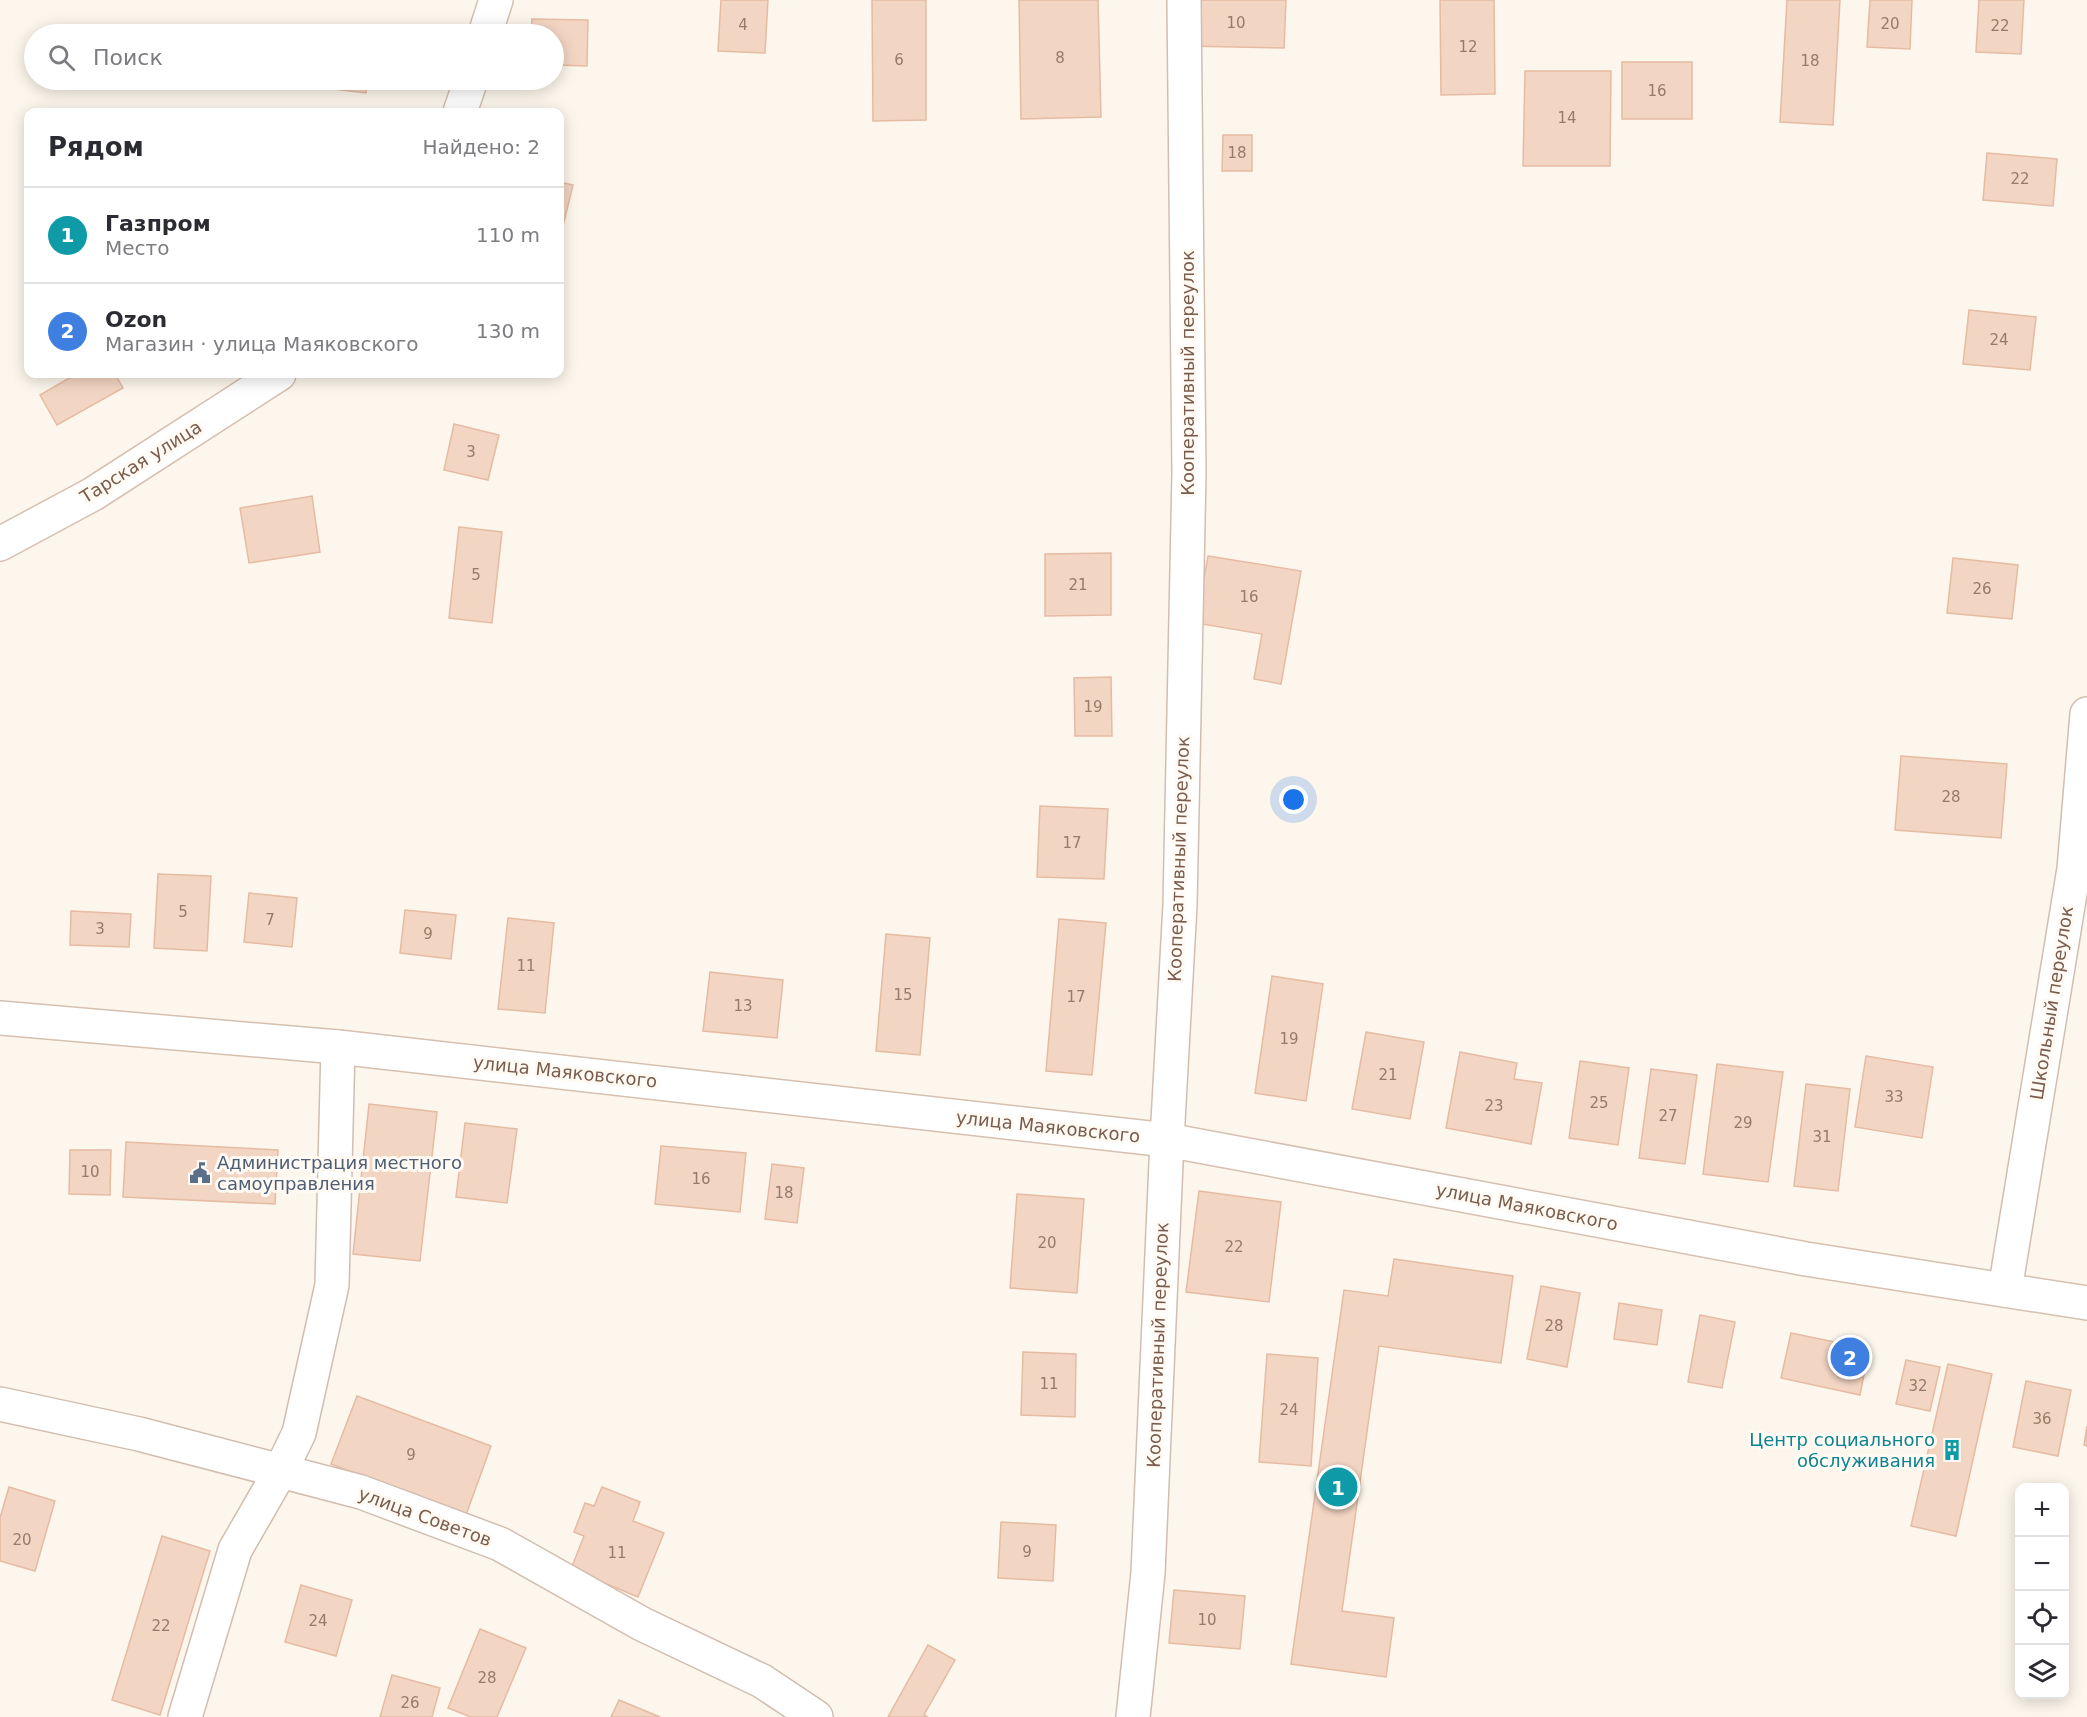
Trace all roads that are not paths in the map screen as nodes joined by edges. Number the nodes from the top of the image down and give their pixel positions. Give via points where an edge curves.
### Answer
1 (496, 0) edge
2 (1184, 0) edge
3 (488, 24) edge
4 (468, 90) edge
5 (461, 108) edge
6 (273, 378) edge
7 (0, 544) edge
8 (2087, 714) edge
9 (0, 1018) edge
10 (339, 1047) junction
11 (1167, 1140) junction
12 (2005, 1290) junction
13 (2087, 1303) edge
14 (0, 1404) edge
15 (281, 1470) junction
16 (185, 1717) edge
17 (816, 1717) edge
18 (1132, 1717) edge

1 - 3 street
2 - 11 street, Кооперативный переулок via 1189,473 1180,905
4 - 5 street
6 - 7 street, Тарская улица via 93,494
8 - 12 street, Школьный переулок via 2073,869
9 - 10 street, улица Маяковского
10 - 11 street, улица Маяковского
10 - 15 street via 332,1285 299,1432
11 - 12 street, улица Маяковского via 1806,1259
11 - 18 street, Кооперативный переулок via 1148,1573
12 - 13 street, улица Маяковского
14 - 15 street, улица Советов
15 - 16 street via 235,1550
15 - 17 street, улица Советов via 361,1492 500,1544 642,1624 762,1681

